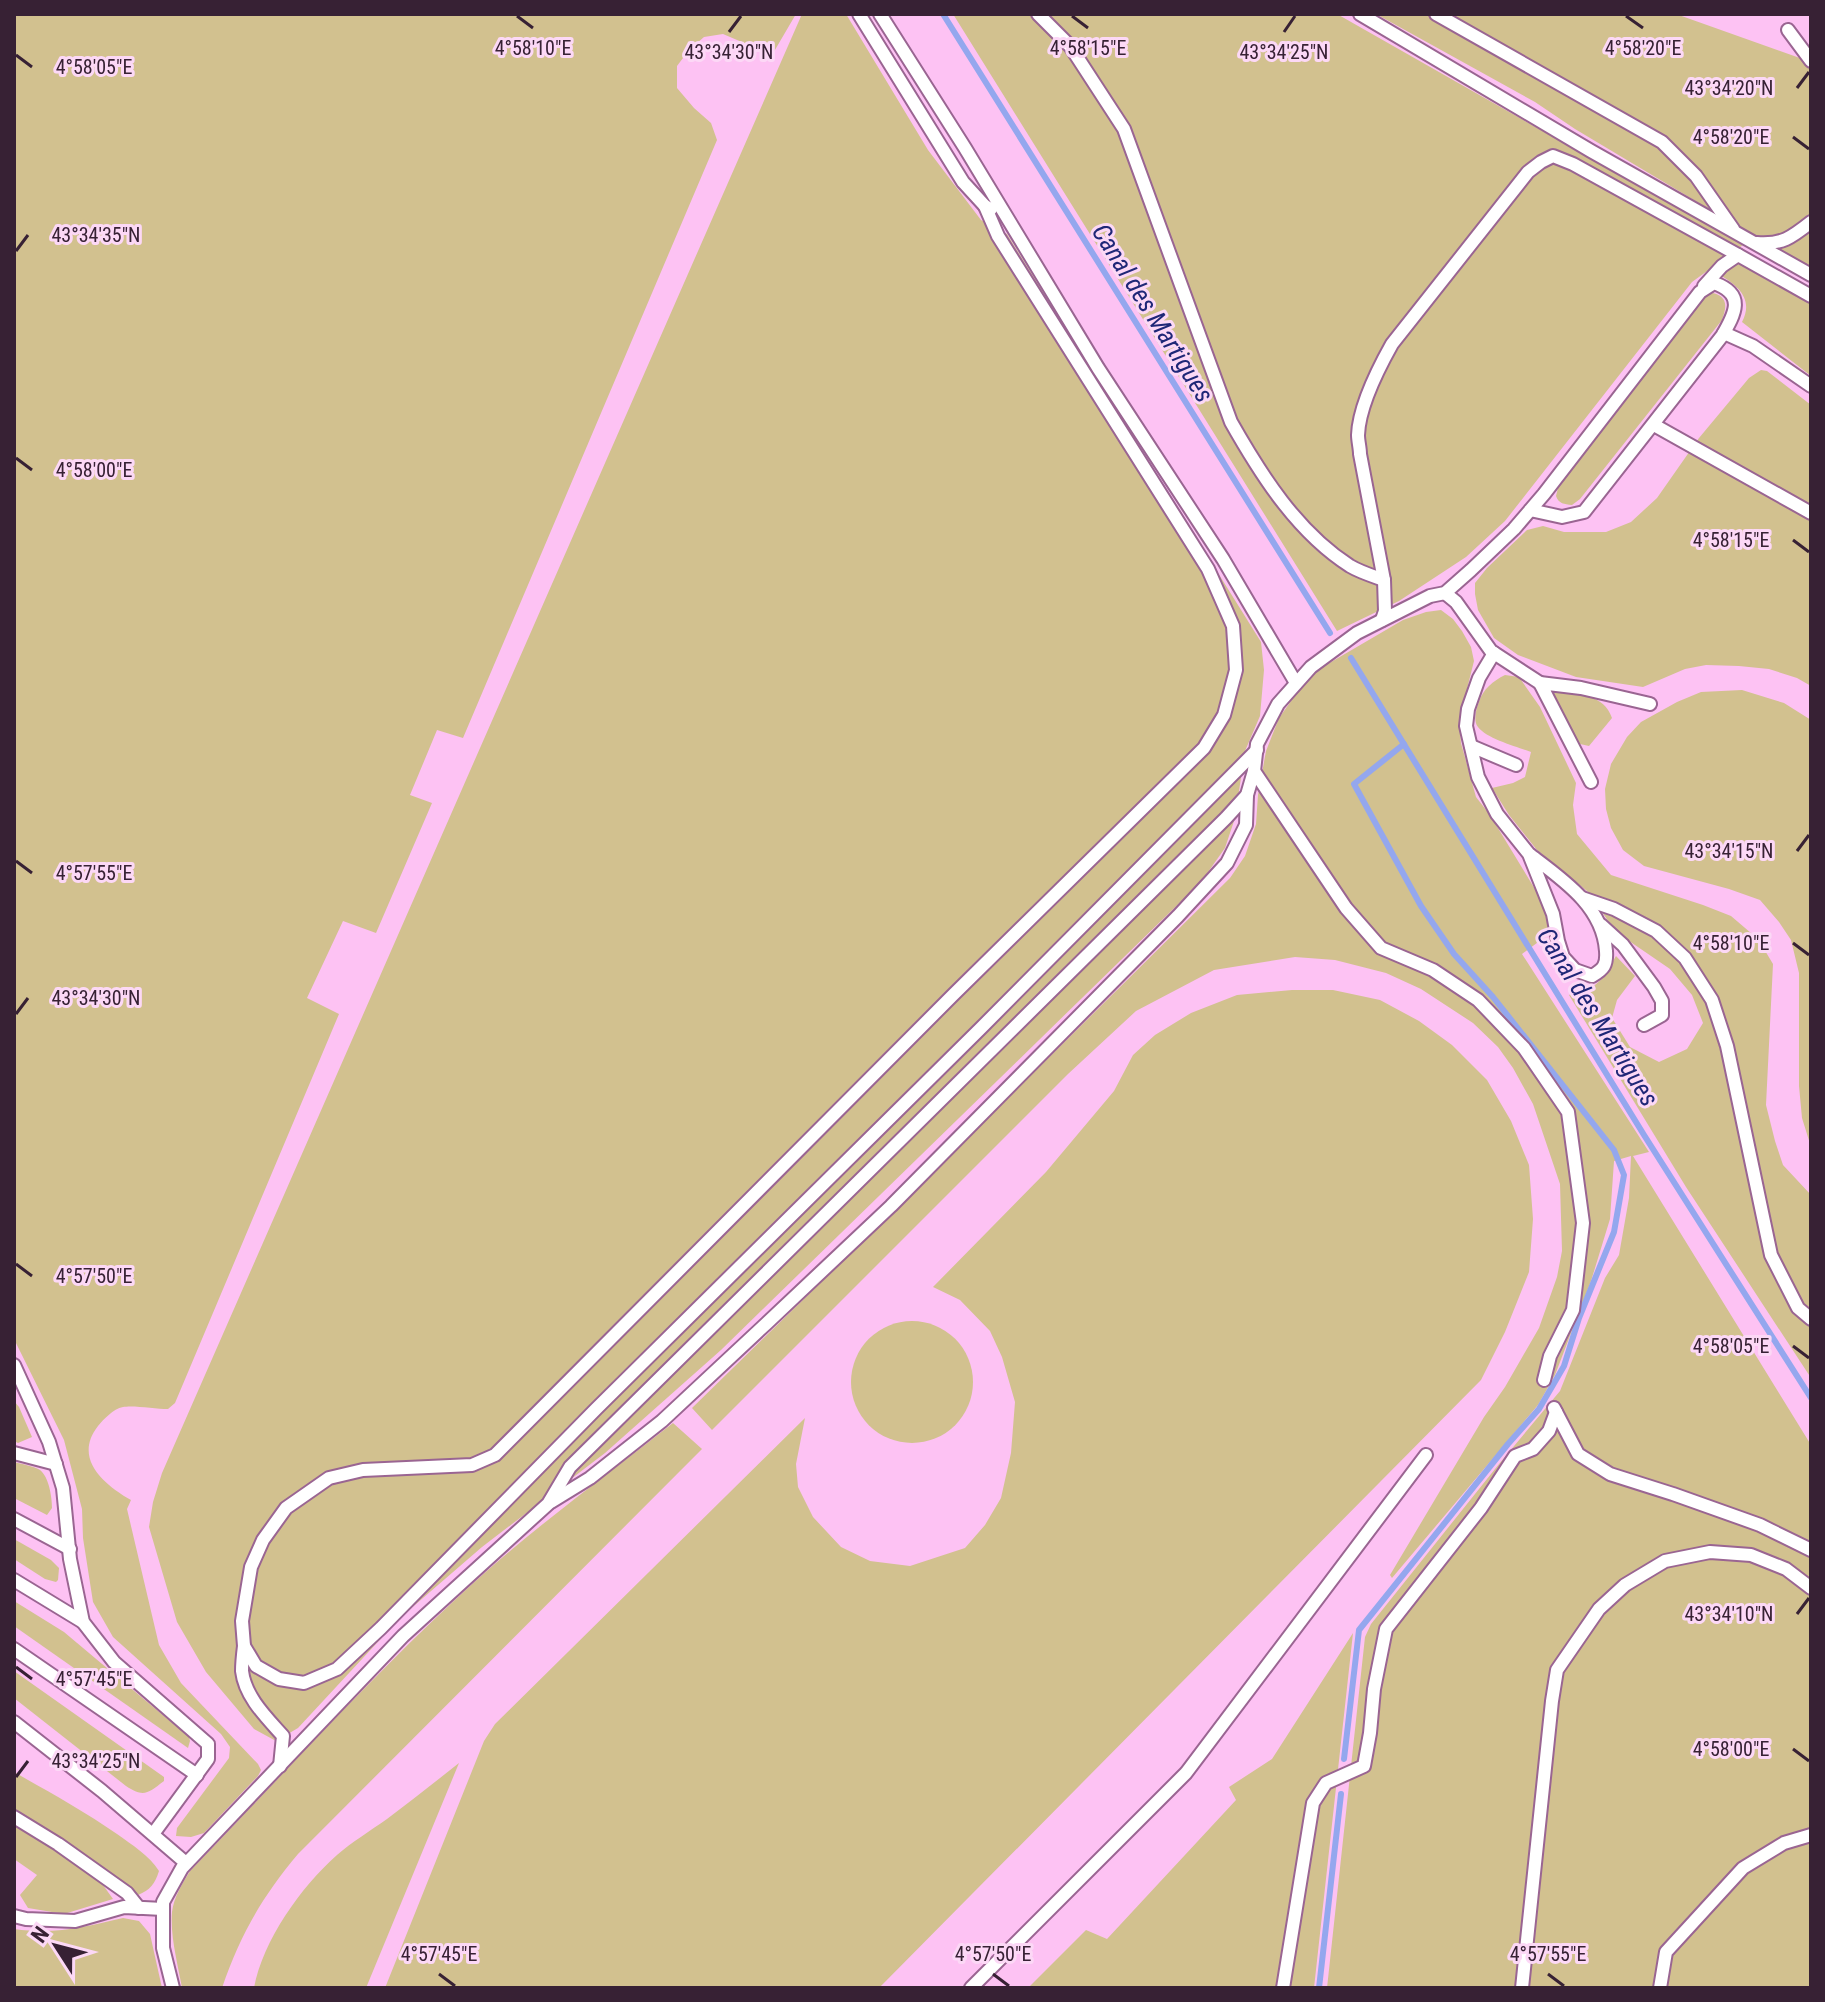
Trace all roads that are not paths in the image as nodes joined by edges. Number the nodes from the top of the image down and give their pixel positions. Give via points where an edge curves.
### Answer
1 (859, 14) edge
2 (880, 14) edge
3 (1038, 14) edge
4 (1360, 14) edge
5 (1436, 14) edge
6 (1788, 30) dead end
7 (1811, 61) edge
8 (985, 206) junction
9 (1007, 218) junction
10 (1811, 222) edge
11 (1736, 233) junction
12 (1754, 243) junction
13 (1738, 255) junction
14 (1811, 275) edge
15 (1700, 292) junction
16 (1811, 296) edge
17 (1724, 333) junction
18 (1811, 386) edge
19 (1654, 425) junction
20 (1530, 510) junction
21 (1811, 513) edge
22 (1384, 580) junction
23 (1445, 593) junction
24 (1382, 620) junction
25 (1494, 653) junction
26 (1296, 683) junction
27 (1540, 683) junction
28 (1650, 704) dead end
29 (1471, 746) junction
30 (1257, 750) junction
31 (1516, 765) dead end
32 (1254, 771) junction
33 (1591, 782) dead end
34 (1247, 795) junction
35 (1529, 854) junction
36 (1582, 898) junction
37 (1599, 924) junction
38 (1644, 1025) dead end
39 (1811, 1319) edge
40 (14, 1365) edge
41 (17, 1380) edge
42 (1544, 1380) dead end
43 (14, 1453) edge
44 (1426, 1455) dead end
45 (56, 1464) junction
46 (548, 1504) junction
47 (14, 1519) edge
48 (70, 1549) junction
49 (1811, 1550) edge
50 (14, 1580) edge
51 (1811, 1588) edge
52 (83, 1622) junction
53 (244, 1646) junction
54 (14, 1649) edge
55 (14, 1722) edge
56 (280, 1766) junction
57 (197, 1775) junction
58 (14, 1817) edge
59 (153, 1834) junction
60 (1811, 1835) edge
61 (186, 1863) junction
62 (139, 1908) junction
63 (163, 1909) junction
64 (14, 1916) edge
65 (173, 1988) edge
66 (971, 1988) edge
67 (1283, 1988) edge
68 (1522, 1988) edge
69 (1660, 1988) edge

1 - 8 lane via 963,182
2 - 9 lane
3 - 22 lane via 1070,46 1124,129 1231,422 1256,465 1321,545 1352,568
4 - 11 lane
5 - 11 lane via 1662,142 1696,176
6 - 7 lane
8 - 9 lane
8 - 53 lane via 998,236 1208,569 1233,626 1236,670 1224,715 1204,748 495,1455 472,1465 363,1470 329,1478 286,1508 251,1567 242,1621
9 - 26 lane
10 - 12 lane via 1792,238
11 - 12 lane
12 - 14 lane
13 - 15 lane
13 - 16 lane
13 - 22 lane via 1553,156 1528,172 1392,344 1375,374 1358,433
15 - 17 lane via 1714,283 1733,296 1733,317
15 - 20 lane
17 - 18 lane
17 - 19 lane
19 - 20 lane via 1584,512 1562,517
19 - 21 lane
20 - 23 lane
22 - 24 lane
23 - 24 lane
23 - 25 lane
24 - 26 lane via 1357,633
25 - 27 lane
25 - 29 lane via 1468,709
26 - 30 lane via 1278,704
27 - 28 lane
27 - 33 lane
29 - 31 lane
29 - 35 lane via 1478,777 1497,814
30 - 32 lane
30 - 53 lane via 337,1669 304,1683 279,1679 256,1666
32 - 34 lane
32 - 42 lane via 1346,908 1381,948 1433,970 1478,1000 1524,1048 1568,1112 1583,1223 1573,1310
34 - 46 lane via 580,1456
34 - 46 lane via 1246,825 1227,863 1178,916 891,1206 662,1421
35 - 36 lane
35 - 37 lane via 1563,957 1575,970 1592,976 1606,961
36 - 37 lane
36 - 39 lane via 1656,931 1685,958 1712,1000 1727,1046 1771,1255 1798,1308
37 - 38 lane via 1623,945 1662,1001 1662,1015
40 - 41 lane
41 - 45 lane
43 - 45 lane
44 - 66 lane via 1186,1773
45 - 48 lane
46 - 56 lane via 403,1636
47 - 48 lane
48 - 52 lane
49 - 67 lane via 1760,1525 1610,1474 1578,1454 1555,1410 1549,1431 1533,1449 1515,1456 1386,1629 1364,1766 1326,1783 1313,1803
50 - 52 lane
51 - 68 lane via 1786,1569 1751,1555 1710,1552 1665,1561 1625,1585 1599,1609 1557,1670
52 - 57 lane via 114,1662 208,1744 208,1759
53 - 56 lane via 247,1688 283,1736
54 - 57 lane
55 - 59 lane
56 - 61 lane
57 - 59 lane
58 - 62 lane via 127,1893
59 - 61 lane
60 - 69 lane via 1784,1843 1743,1868 1666,1952
61 - 63 lane
62 - 63 lane
62 - 64 lane via 75,1921
63 - 65 lane via 163,1948

